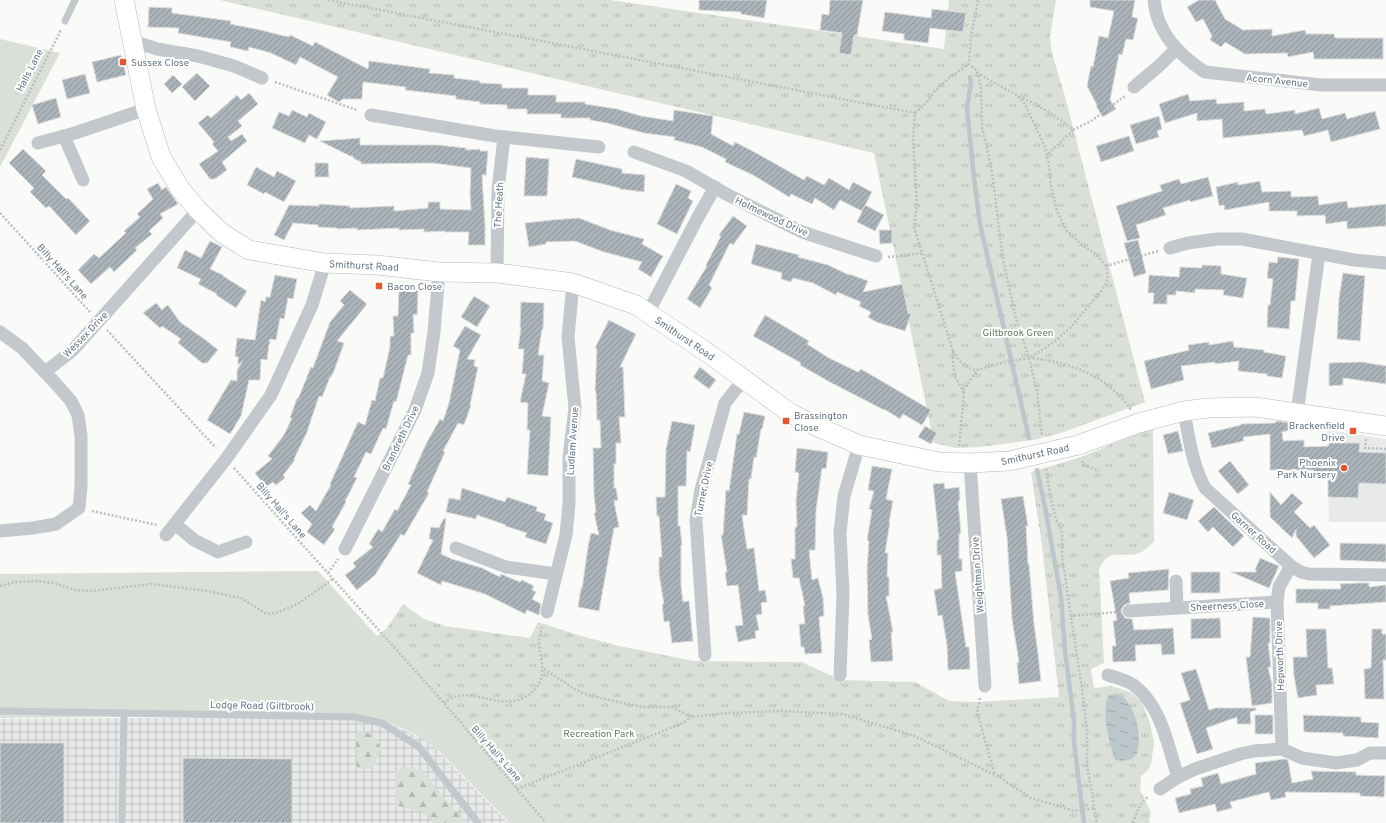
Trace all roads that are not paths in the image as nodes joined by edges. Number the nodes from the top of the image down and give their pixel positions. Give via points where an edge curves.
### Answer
1 (75, 0) edge
2 (124, 0) edge
3 (1154, 0) edge
4 (65, 21) road end
5 (133, 40) junction
6 (1176, 49) junction
7 (268, 80) road end
8 (1386, 85) edge
9 (1134, 87) road end
10 (146, 110) junction
11 (371, 115) dead end
12 (64, 136) junction
13 (504, 137) junction
14 (38, 144) dead end
15 (599, 147) dead end
16 (634, 152) dead end
17 (83, 180) dead end
18 (715, 187) junction
19 (198, 210) junction
20 (1170, 248) road end
21 (1319, 254) junction
22 (876, 256) road end
23 (325, 263) junction
24 (1386, 263) edge
25 (439, 272) junction
26 (497, 273) junction
27 (573, 283) junction
28 (648, 313) junction
29 (0, 332) edge
30 (45, 372) junction
31 (744, 379) junction
32 (1184, 411) junction
33 (1297, 413) junction
34 (1386, 426) edge
35 (859, 445) junction
36 (964, 463) junction
37 (0, 530) edge
38 (246, 542) dead end
39 (456, 548) dead end
40 (345, 549) dead end
41 (1291, 566) junction
42 (556, 574) junction
43 (1386, 575) edge
44 (1176, 581) dead end
45 (1277, 602) junction
46 (1177, 608) junction
47 (1129, 610) dead end
48 (545, 618) road end
49 (704, 655) dead end
50 (840, 675) dead end
51 (1108, 675) dead end
52 (985, 686) road end
53 (0, 711) edge
54 (124, 713) junction
55 (1282, 749) junction
56 (1386, 754) edge
57 (1178, 777) junction
58 (1160, 788) dead end
59 (122, 823) edge
60 (478, 823) edge

1 - 4 lane
2 - 5 street, Smithurst Road
3 - 6 street, Acorn Avenue via 1158,20
5 - 7 street via 157,49 198,56 234,66
5 - 10 street, Smithurst Road
6 - 8 street, Acorn Avenue via 1189,62 1205,72 1321,84
6 - 9 street
10 - 12 street
10 - 19 street, Smithurst Road via 161,157 181,190
11 - 13 street
12 - 14 street
12 - 17 street
13 - 15 street
13 - 26 street, The Heath via 498,190
16 - 18 street, Holmewood Drive via 686,171
18 - 22 street, Holmewood Drive via 802,232
18 - 28 street
19 - 23 street, Smithurst Road via 222,233 250,250
19 - 30 street, Wessex Drive via 73,350
20 - 21 street via 1217,239 1242,239
21 - 24 street
21 - 33 street
23 - 25 street, Smithurst Road via 377,265
23 - 38 street via 312,305 271,395 226,459 171,529 218,552
25 - 26 street, Smithurst Road
25 - 40 street, Brandreth Drive via 428,373 415,410
26 - 27 street, Smithurst Road
27 - 28 street, Smithurst Road via 636,305
27 - 42 street, Ludlam Avenue via 568,337 576,408 569,457 566,535
28 - 31 street, Smithurst Road
29 - 30 street via 22,348
30 - 37 street via 71,401 78,415 81,436 79,508 56,524
31 - 35 street, Smithurst Road via 790,413
31 - 49 street, Turner Drive via 725,403 701,490 696,520
32 - 33 street, Smithurst Road via 1255,407
32 - 36 street, Smithurst Road via 1139,423 1078,445 1009,461
32 - 41 street, Garner Road via 1192,456 1205,488
33 - 34 street, Smithurst Road
35 - 36 street, Smithurst Road via 932,461
35 - 50 street via 844,496 840,533 843,594
36 - 52 street, Weightman Drive
39 - 42 street via 506,567
41 - 43 street, Garner Road via 1309,574
41 - 45 street, Hepworth Drive via 1279,587
42 - 48 street, Ludlam Avenue
44 - 46 street, Sheerness Close
45 - 46 street, Sheerness Close
45 - 55 street, Hepworth Drive
46 - 47 street, Sheerness Close
51 - 57 street via 1135,686 1148,697 1163,730
53 - 54 lane, Lodge Road (Giltbrook)
54 - 59 lane
54 - 60 lane, Lodge Road (Giltbrook) via 354,717 382,723 419,747
55 - 56 street via 1302,758 1336,763 1356,760 1370,753
55 - 57 street via 1240,754
57 - 58 street

